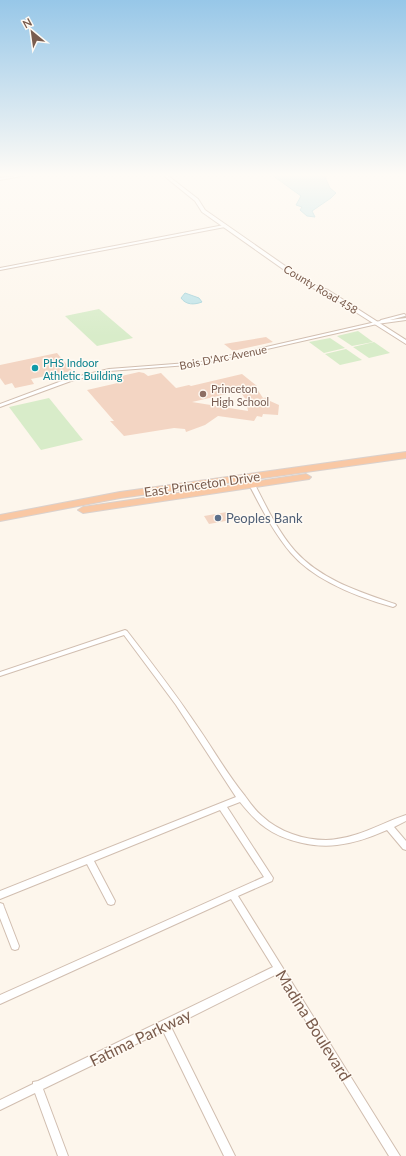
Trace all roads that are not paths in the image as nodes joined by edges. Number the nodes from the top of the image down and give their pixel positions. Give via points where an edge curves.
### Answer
1 (208, 229) edge
2 (228, 229) edge
3 (0, 268) edge
4 (406, 315) edge
5 (406, 319) edge
6 (377, 323) junction
7 (406, 342) edge
8 (0, 406) edge
9 (406, 455) edge
10 (406, 463) edge
11 (250, 481) junction
12 (122, 499) junction
13 (0, 518) edge
14 (0, 525) edge
15 (393, 605) dead end
16 (0, 674) edge
17 (242, 798) junction
18 (222, 806) junction
19 (406, 818) edge
20 (388, 825) junction
21 (406, 848) edge
22 (89, 859) junction
23 (233, 894) junction
24 (0, 895) edge
25 (111, 901) dead end
26 (0, 908) edge
27 (15, 946) dead end
28 (279, 969) junction
29 (0, 1000) edge
30 (164, 1025) junction
31 (37, 1086) junction
32 (0, 1104) edge
33 (63, 1156) edge
34 (230, 1156) edge
35 (395, 1156) edge

1 - 3 street
2 - 6 street, County Road 458 via 309,285 326,291
4 - 6 street
5 - 6 street
6 - 7 street, County Road 458
6 - 8 street, Bois D'Arc Avenue via 201,363 114,369 69,380
9 - 11 highway, East Princeton Drive
10 - 11 highway, East Princeton Drive
11 - 12 highway, East Princeton Drive
11 - 15 street via 285,542 309,566 342,586
12 - 13 highway, East Princeton Drive
12 - 14 highway, East Princeton Drive
16 - 17 street via 125,632 165,684
17 - 18 street
17 - 20 street via 270,827 289,836 307,840 342,842
18 - 22 street
18 - 23 street via 269,878
19 - 20 street
20 - 21 street
22 - 24 street
22 - 25 street
23 - 28 street, Madina Boulevard
23 - 29 street
26 - 27 street
28 - 30 street, Fatima Parkway
28 - 35 street, Madina Boulevard
30 - 31 street, Fatima Parkway
30 - 34 street
31 - 32 street, Fatima Parkway
31 - 33 street

